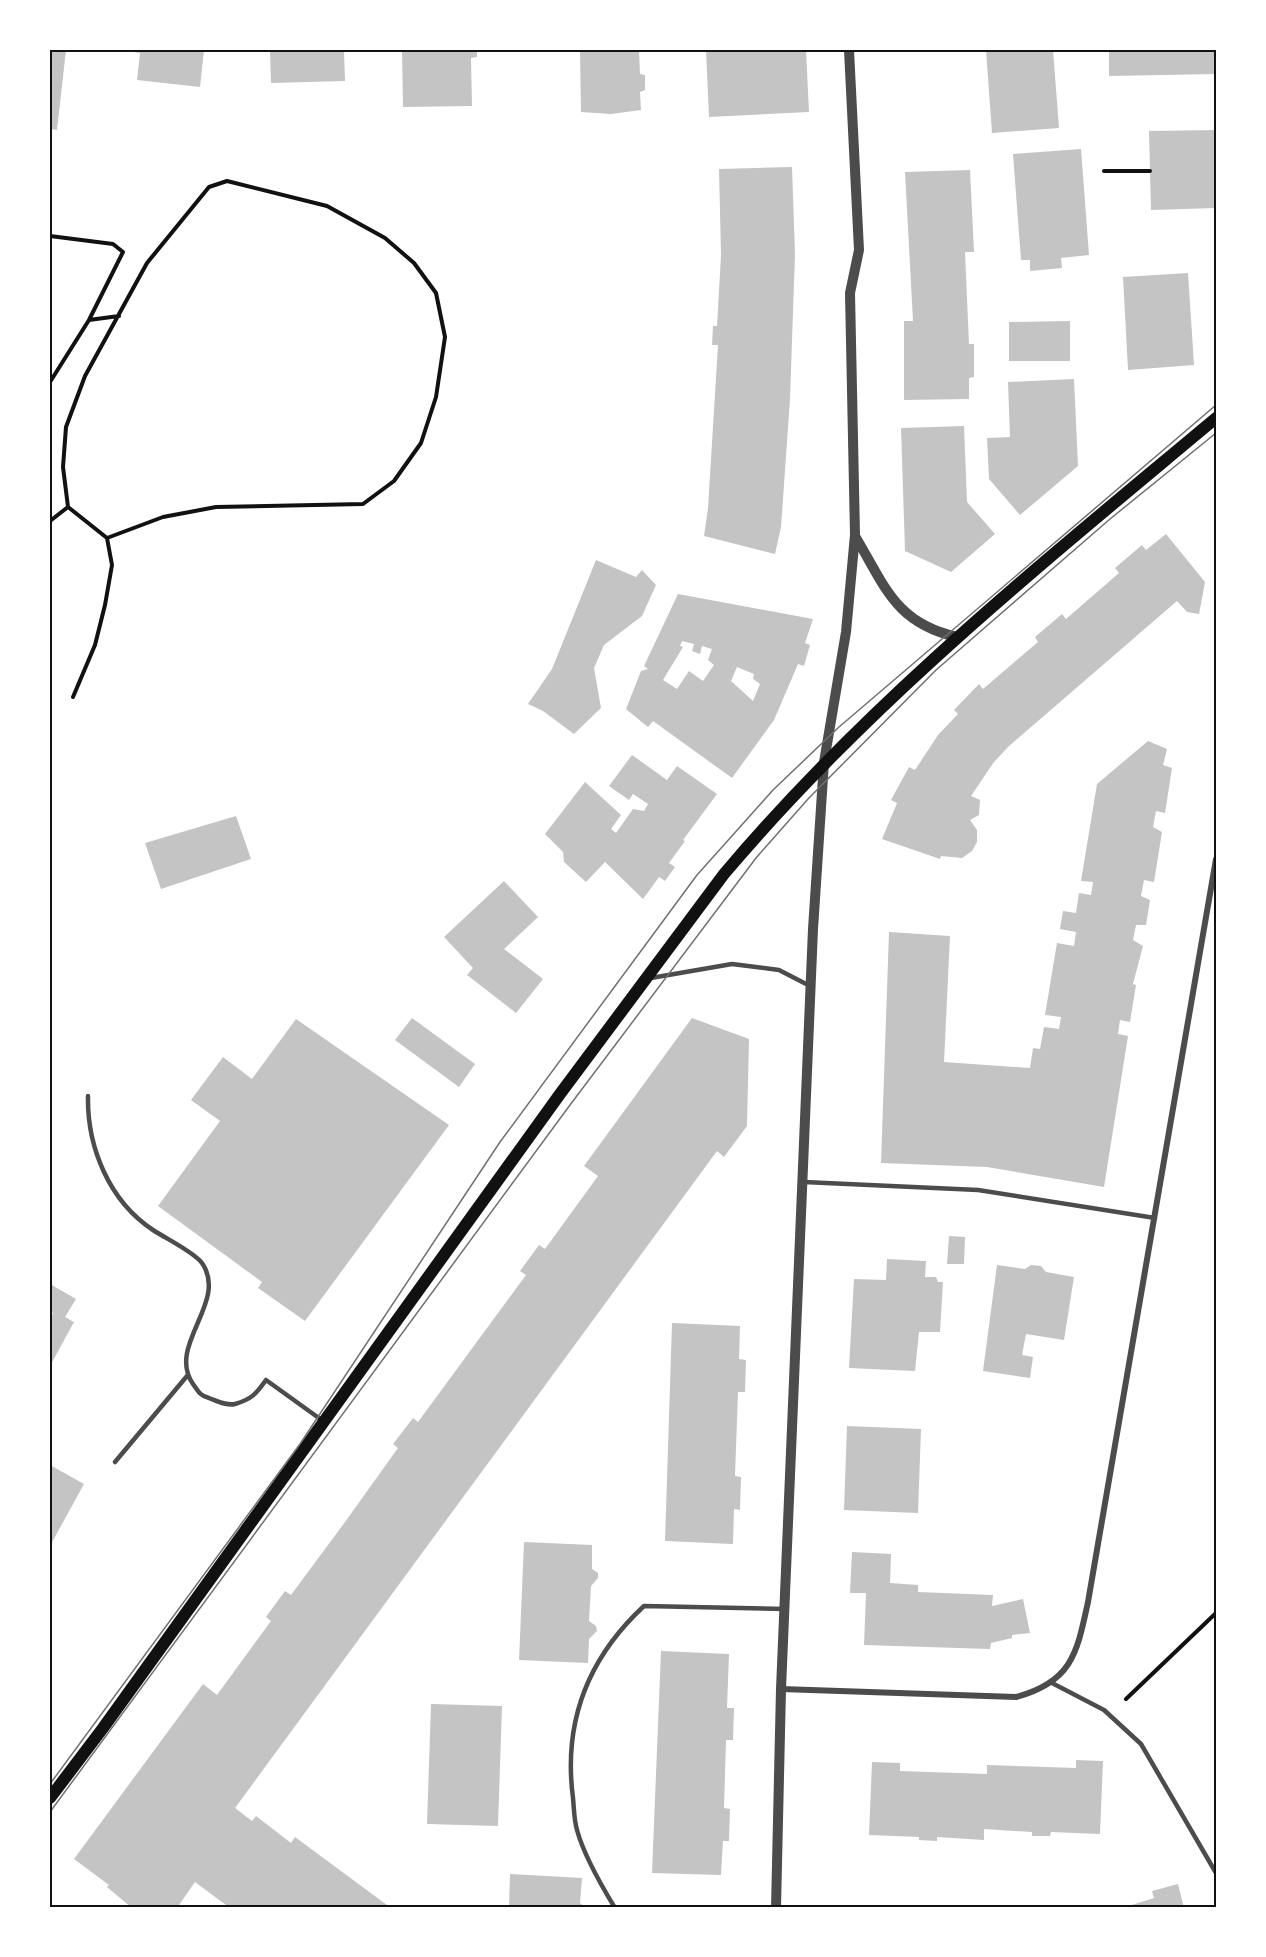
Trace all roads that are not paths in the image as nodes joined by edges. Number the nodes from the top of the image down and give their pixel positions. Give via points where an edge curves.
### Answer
1 (849, 50) edge
2 (1216, 418) edge
3 (855, 535) junction
4 (957, 637) junction
5 (824, 762) junction
6 (1216, 859) edge
7 (645, 979) junction
8 (810, 986) junction
9 (88, 1095) dead end
10 (804, 1182) junction
11 (1155, 1218) junction
12 (187, 1376) junction
13 (326, 1422) junction
14 (115, 1462) dead end
15 (785, 1609) junction
16 (1052, 1683) junction
17 (781, 1689) junction
18 (50, 1798) edge
19 (1216, 1873) edge
20 (615, 1908) edge
21 (776, 1908) edge

1 - 3 street via 859,250 850,293
2 - 4 main road
3 - 4 street via 897,607 933,632
3 - 5 street via 846,632
4 - 5 main road
5 - 7 main road via 724,874
5 - 8 street
6 - 11 street
7 - 8 lane via 732,964 779,970
7 - 13 main road
8 - 10 street
9 - 12 lane via 95,1152 123,1202 139,1220 202,1262 210,1281 185,1360
10 - 11 lane via 978,1190
10 - 15 street
11 - 16 street via 1079,1646
12 - 13 lane via 201,1396 231,1405 252,1399 266,1380
12 - 14 lane
13 - 18 main road
15 - 17 street
15 - 20 lane via 644,1606 621,1628 590,1678 574,1718 569,1770 577,1830
16 - 17 street via 1016,1697
16 - 19 lane via 1104,1710 1141,1744
17 - 21 street

